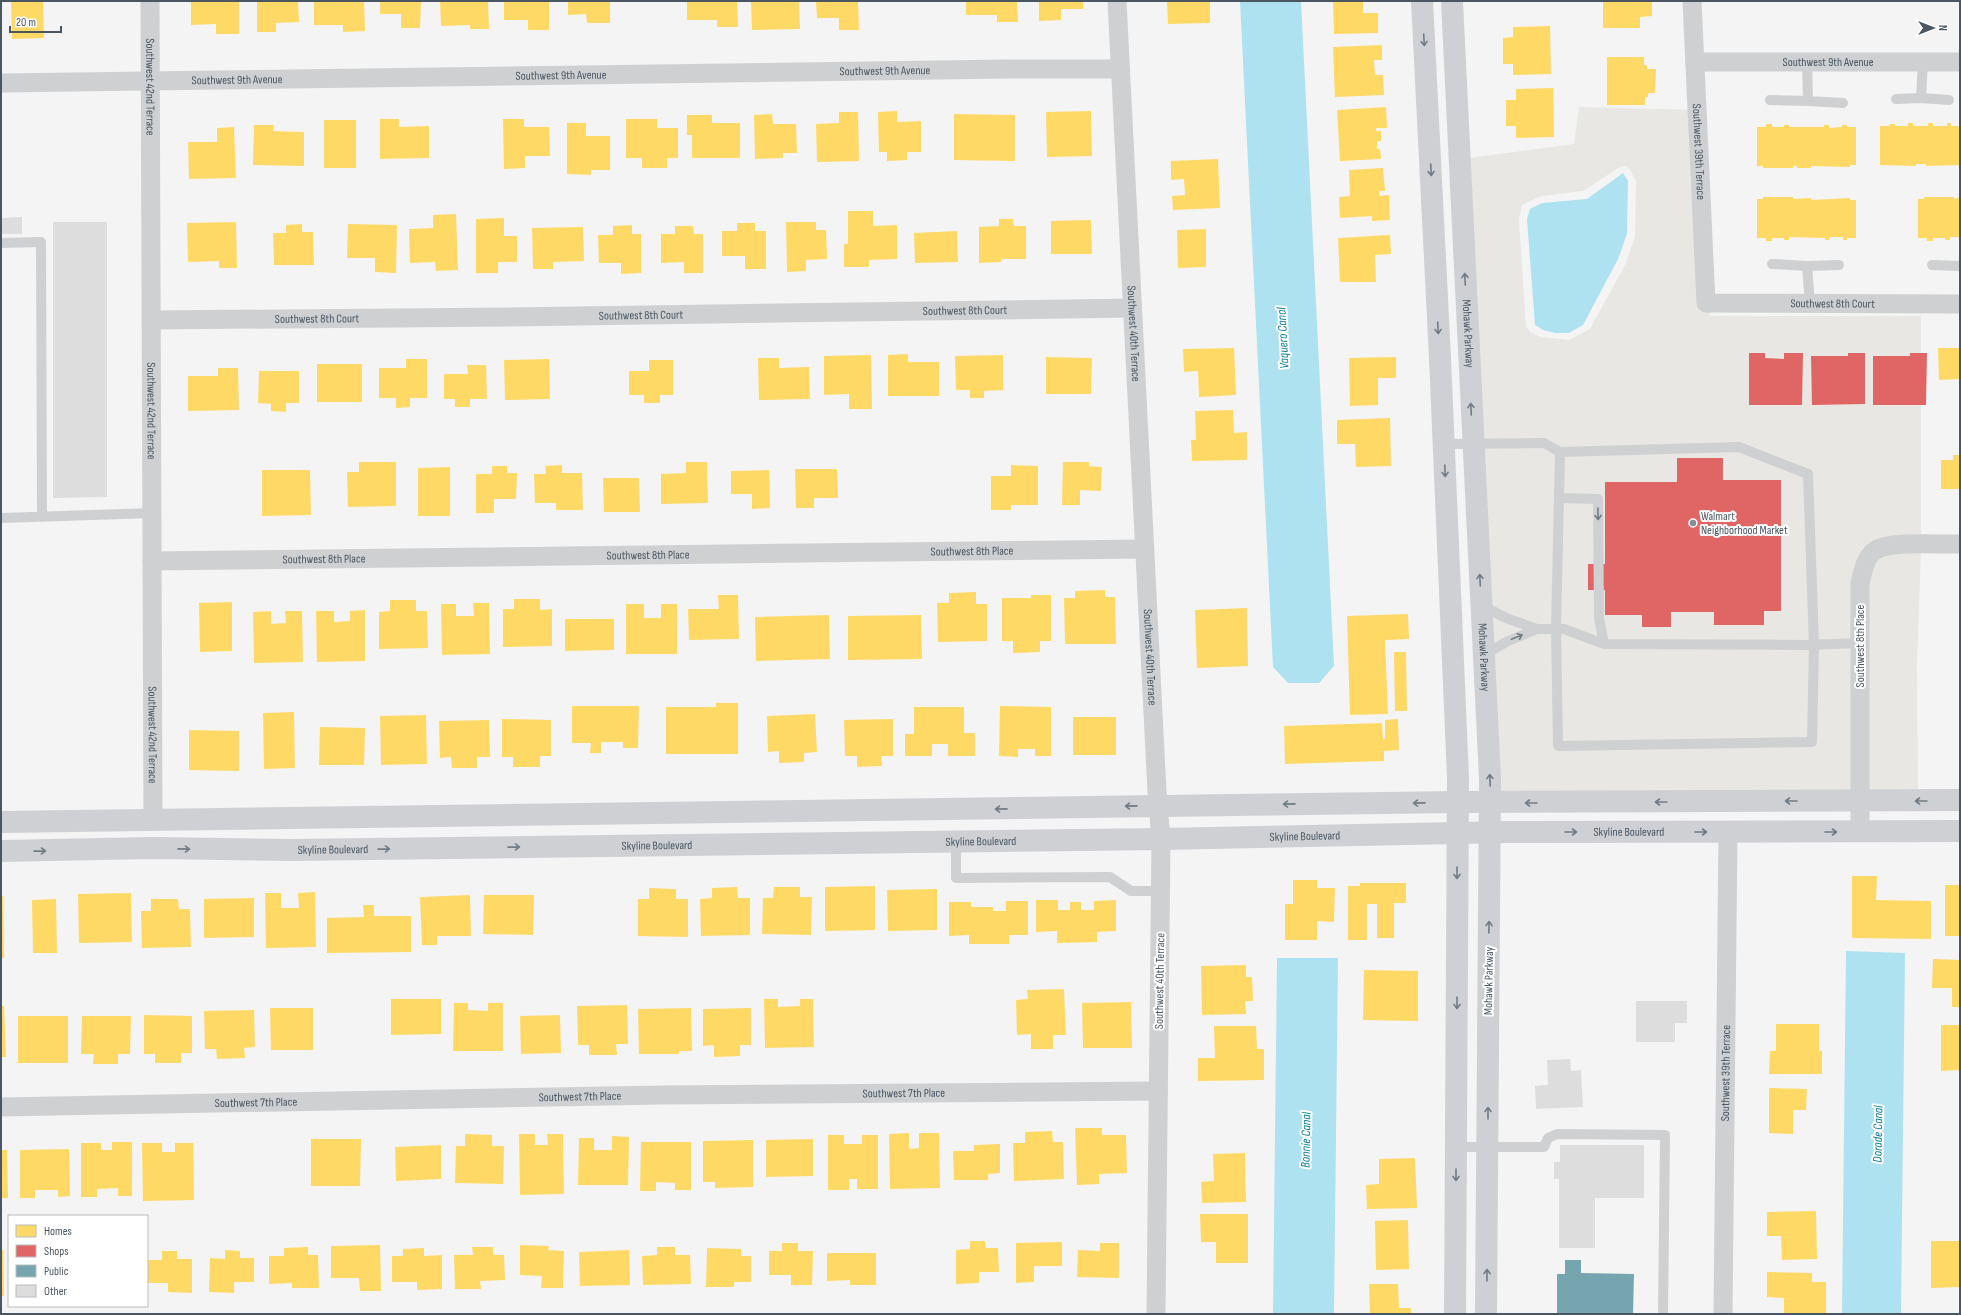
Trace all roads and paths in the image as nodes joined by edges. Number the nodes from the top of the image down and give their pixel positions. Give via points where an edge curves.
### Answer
1 (150, 1) edge
2 (1117, 1) edge
3 (1422, 1) edge
4 (1452, 1) edge
5 (1692, 1) edge
6 (1695, 62) junction
7 (1923, 62) junction
8 (1960, 62) edge
9 (1807, 63) junction
10 (1120, 69) junction
11 (150, 81) junction
12 (1, 83) edge
13 (1896, 98) dead end
14 (1921, 98) junction
15 (1770, 100) dead end
16 (1949, 100) dead end
17 (1808, 101) junction
18 (1843, 103) dead end
19 (1, 243) edge
20 (1772, 264) dead end
21 (1839, 265) dead end
22 (1932, 265) dead end
23 (1807, 266) junction
24 (1960, 266) edge
25 (1706, 303) joint
26 (1810, 304) junction
27 (1960, 304) edge
28 (1132, 308) junction
29 (151, 320) junction
30 (1443, 444) junction
31 (1473, 444) junction
32 (1560, 452) junction
33 (1559, 498) junction
34 (152, 513) junction
35 (42, 517) junction
36 (1, 518) edge
37 (1960, 544) edge
38 (1144, 549) junction
39 (152, 561) junction
40 (1481, 605) junction
41 (1556, 628) junction
42 (1537, 629) junction
43 (1860, 643) junction
44 (1604, 644) junction
45 (1814, 645) junction
46 (1483, 656) junction
47 (1960, 800) edge
48 (1860, 801) junction
49 (1458, 802) junction
50 (1491, 802) junction
51 (1159, 806) junction
52 (153, 820) junction
53 (1, 822) edge
54 (1728, 831) junction
55 (1960, 831) edge
56 (1860, 832) junction
57 (1490, 833) junction
58 (1457, 834) junction
59 (1161, 839) junction
60 (956, 842) junction
61 (153, 848) junction
62 (1, 851) edge
63 (1161, 891) junction
64 (1158, 1091) junction
65 (1, 1107) edge
66 (1456, 1148) junction
67 (1488, 1148) junction
68 (1156, 1314) edge
69 (1455, 1314) edge
70 (1486, 1314) edge
71 (1663, 1314) edge
72 (1723, 1314) edge

1 - 11 street, Southwest 42nd Terrace
2 - 10 street, Southwest 40th Terrace
3 -> 30 street
31 -> 4 street, Mohawk Parkway
5 - 6 street, Southwest 39th Terrace
6 - 9 street, Southwest 9th Avenue
6 - 25 street, Southwest 39th Terrace
7 - 8 street, Southwest 9th Avenue
7 - 9 street, Southwest 9th Avenue
7 - 14 lane
9 - 17 lane
10 - 11 street, Southwest 9th Avenue
10 - 28 street, Southwest 40th Terrace
11 - 12 street, Southwest 9th Avenue
11 - 29 street, Southwest 42nd Terrace
13 - 14 lane
14 - 16 lane
15 - 17 lane
17 - 18 lane
19 - 35 lane via 41,242
20 - 23 lane
21 - 23 lane
22 - 24 lane
23 - 26 lane
25 - 26 street, Southwest 8th Court
26 - 27 street, Southwest 8th Court
28 - 29 street, Southwest 8th Court
28 - 38 street, Southwest 40th Terrace
29 - 34 street, Southwest 42nd Terrace
30 - 31 lane
30 -> 49 street
31 - 32 lane via 1544,443
40 -> 31 street, Mohawk Parkway
32 - 33 lane
32 - 45 lane via 1739,447 1808,474
33 - 41 lane
33 -> 44 lane via 1598,499 1600,618
34 - 35 lane
34 - 39 street, Southwest 42nd Terrace
35 - 36 lane
37 - 43 street, Southwest 8th Place via 1894,544 1875,550 1865,564 1860,583
38 - 39 street, Southwest 8th Place
38 - 51 street, Southwest 40th Terrace via 1156,792
39 - 52 street, Southwest 42nd Terrace
40 - 42 lane via 1506,618
40 - 46 street, Mohawk Parkway
41 - 42 lane
41 - 44 lane
41 - 45 lane via 1558,746 1812,742
46 -> 42 lane via 1506,642
43 - 45 lane
43 - 48 street, Southwest 8th Place
44 - 45 lane
50 -> 46 street, Mohawk Parkway
47 -> 48 street
48 -> 50 street
48 - 56 street, Southwest 8th Place
49 - 50 street
49 -> 51 street
49 - 58 street
50 - 57 street, Mohawk Parkway
51 -> 52 street
51 - 59 street, Southwest 40th Terrace
52 - 53 street
52 - 61 street
54 -> 56 street, Skyline Boulevard
57 -> 54 street, Skyline Boulevard
54 - 72 street, Southwest 39th Terrace
55 - 56 street, Skyline Boulevard
57 - 58 street, Skyline Boulevard
67 -> 57 street, Mohawk Parkway
58 - 59 street, Skyline Boulevard
58 -> 66 street
59 - 60 street, Skyline Boulevard
59 - 63 street, Southwest 40th Terrace
61 -> 60 street, Skyline Boulevard via 292,850
60 - 63 lane via 956,878 1110,877 1131,891
62 -> 61 street, Skyline Boulevard
63 - 64 street, Southwest 40th Terrace
64 - 65 street, Southwest 7th Place via 662,1095
64 - 68 street, Southwest 40th Terrace
66 - 67 lane
66 -> 69 street
70 -> 67 street, Mohawk Parkway
67 - 71 lane via 1544,1148 1548,1138 1557,1134 1665,1135

